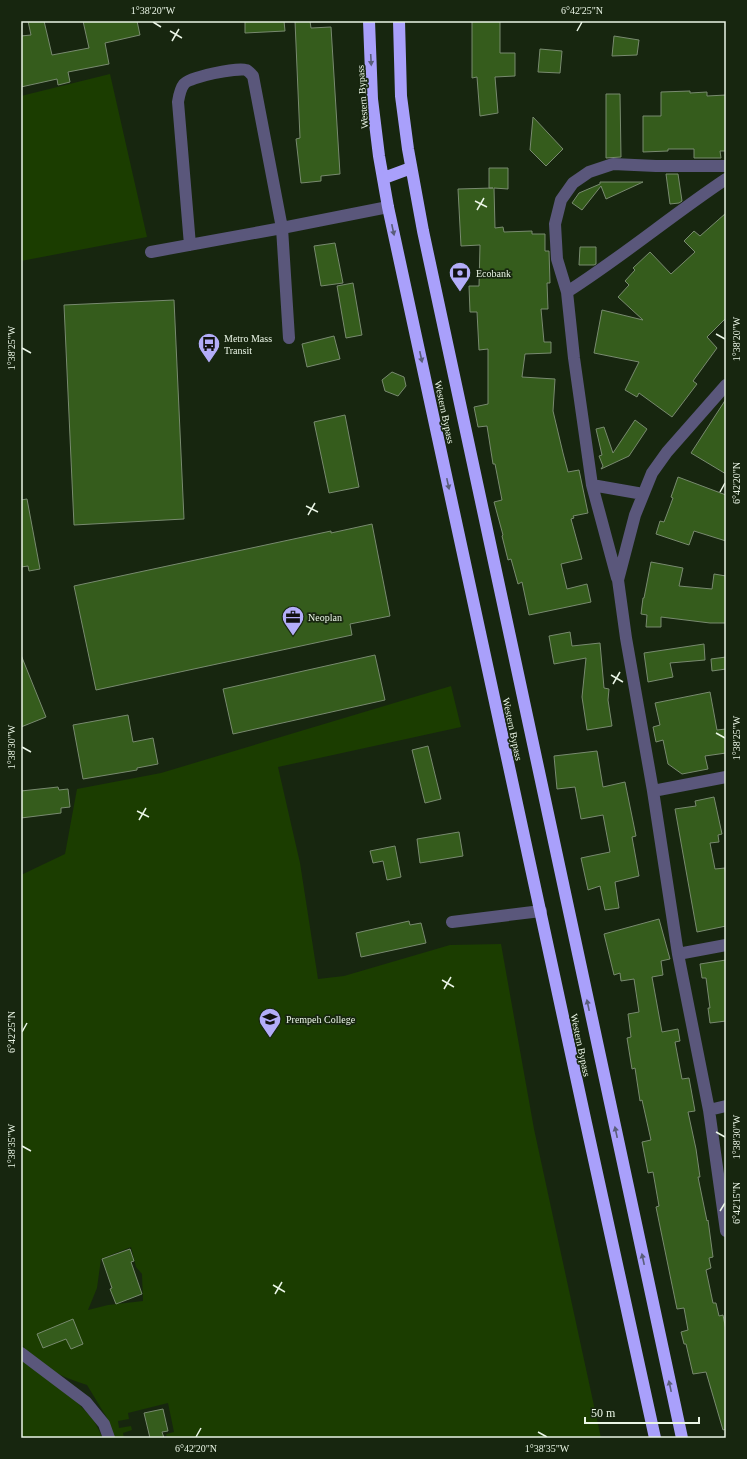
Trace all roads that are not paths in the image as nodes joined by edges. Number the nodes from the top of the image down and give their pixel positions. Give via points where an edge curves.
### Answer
1 (369, 21) edge
2 (399, 21) edge
3 (726, 166) edge
4 (411, 168) junction
5 (384, 178) junction
6 (726, 179) edge
7 (388, 207) junction
8 (282, 228) junction
9 (190, 245) junction
10 (151, 252) dead end
11 (567, 292) junction
12 (289, 338) dead end
13 (726, 385) edge
14 (592, 485) junction
15 (643, 494) junction
16 (618, 580) junction
17 (726, 777) edge
18 (653, 791) junction
19 (541, 911) junction
20 (452, 922) dead end
21 (726, 945) edge
22 (678, 954) junction
23 (726, 1106) edge
24 (709, 1110) junction
25 (726, 1231) edge
26 (21, 1353) edge
27 (109, 1438) edge
28 (655, 1438) edge
29 (682, 1438) edge

1 -> 5 highway, Western Bypass via 372,99
2 - 4 highway, Western Bypass via 401,96
3 - 11 street via 613,164 589,172 573,182 561,200 555,224 557,259
4 - 5 highway
29 -> 4 highway, Western Bypass
5 - 7 highway, Western Bypass
6 - 11 street
7 - 8 street
7 -> 19 highway, Western Bypass
8 - 9 street
8 - 9 street via 253,76 247,70 238,69 192,79 184,84 180,92 178,102
8 - 12 street
9 - 10 street
11 - 14 street
13 - 15 street via 652,473
14 - 15 street
14 - 16 street
15 - 16 street
16 - 18 street
17 - 18 street
18 - 22 street
19 - 20 street
19 - 28 highway, Western Bypass
21 - 22 street
22 - 24 street
23 - 24 street
24 - 25 street
26 - 27 street via 86,1402 104,1424

